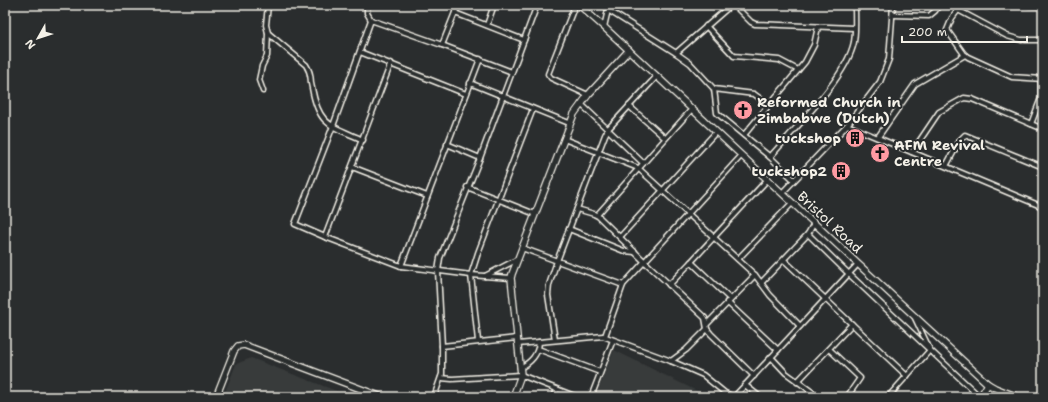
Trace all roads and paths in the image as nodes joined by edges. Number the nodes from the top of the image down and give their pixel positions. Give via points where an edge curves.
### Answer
1 (268, 5) edge
2 (367, 5) edge
3 (458, 5) edge
4 (494, 5) edge
5 (537, 5) edge
6 (579, 5) edge
7 (606, 5) edge
8 (666, 5) edge
9 (676, 5) edge
10 (730, 5) edge
11 (734, 5) edge
12 (855, 5) edge
13 (893, 5) edge
14 (939, 5) edge
15 (1029, 5) edge
16 (1043, 6) edge
17 (608, 10) junction
18 (455, 12) junction
19 (893, 15) junction
20 (371, 20) junction
21 (487, 25) junction
22 (706, 26) junction
23 (604, 27) junction
24 (818, 28) junction
25 (854, 28) junction
26 (268, 32) junction
27 (524, 40) junction
28 (1043, 40) edge
29 (442, 45) junction
30 (629, 50) junction
31 (360, 52) junction
32 (676, 52) junction
33 (965, 55) junction
34 (480, 59) junction
35 (392, 63) junction
36 (798, 70) junction
37 (512, 72) junction
38 (657, 76) junction
39 (1042, 79) edge
40 (470, 83) junction
41 (714, 89) junction
42 (263, 91) dead end
43 (466, 94) junction
44 (588, 95) junction
45 (502, 96) junction
46 (581, 104) junction
47 (769, 105) junction
48 (629, 106) junction
49 (533, 109) junction
50 (692, 109) junction
51 (569, 123) junction
52 (1031, 124) junction
53 (847, 125) junction
54 (332, 126) junction
55 (1043, 129) edge
56 (608, 130) junction
57 (716, 132) junction
58 (744, 135) junction
59 (878, 137) junction
60 (665, 138) junction
61 (564, 139) junction
62 (363, 140) junction
63 (447, 144) junction
64 (598, 152) junction
65 (912, 152) junction
66 (741, 156) junction
67 (770, 157) junction
68 (480, 158) junction
69 (643, 163) junction
70 (946, 166) junction
71 (352, 167) junction
72 (1043, 167) edge
73 (638, 168) junction
74 (767, 180) junction
75 (794, 180) junction
76 (467, 187) junction
77 (663, 191) junction
78 (782, 193) junction
79 (428, 196) junction
80 (499, 199) junction
81 (792, 203) junction
82 (1043, 207) edge
83 (577, 209) junction
84 (535, 214) junction
85 (689, 214) junction
86 (596, 215) junction
87 (814, 223) junction
88 (569, 229) junction
89 (808, 234) junction
90 (325, 237) junction
91 (620, 237) junction
92 (714, 237) junction
93 (522, 248) junction
94 (635, 252) junction
95 (518, 259) junction
96 (738, 259) junction
97 (784, 260) junction
98 (557, 261) junction
99 (645, 262) junction
100 (691, 262) junction
101 (858, 264) junction
102 (401, 266) junction
103 (438, 271) junction
104 (848, 274) junction
105 (472, 275) junction
106 (755, 275) junction
107 (484, 276) junction
108 (511, 278) junction
109 (761, 282) junction
110 (623, 285) junction
111 (669, 285) junction
112 (826, 299) junction
113 (729, 301) junction
114 (914, 316) junction
115 (852, 324) junction
116 (707, 326) junction
117 (800, 326) junction
118 (605, 336) junction
119 (517, 338) junction
120 (555, 340) junction
121 (613, 340) junction
122 (478, 341) junction
123 (539, 342) junction
124 (518, 344) junction
125 (442, 346) junction
126 (538, 349) junction
127 (829, 349) junction
128 (778, 350) junction
129 (930, 350) junction
130 (771, 357) junction
131 (671, 361) junction
132 (521, 372) junction
133 (600, 372) junction
134 (754, 376) junction
135 (907, 376) junction
136 (441, 378) junction
137 (797, 382) junction
138 (988, 384) junction
139 (745, 385) junction
140 (557, 390) junction
141 (216, 397) edge
142 (382, 397) edge
143 (434, 397) edge
144 (513, 397) edge
145 (554, 397) edge
146 (577, 397) edge
147 (591, 397) edge
148 (734, 397) edge
149 (760, 397) edge
150 (819, 397) edge
151 (847, 397) edge
152 (888, 397) edge
153 (980, 397) edge
154 (1018, 397) edge

1 - 26 street
2 - 20 street via 367,13
3 - 18 street
4 - 21 street
5 - 27 street
6 - 23 street, Bristol Road
6 - 44 street via 548,74 551,78
7 - 17 street
8 - 9 street via 672,8
10 - 22 street
11 - 24 street via 755,24
12 - 25 street
13 - 19 street
14 - 19 street via 929,16
15 - 16 street
17 - 23 street
17 - 32 street
18 - 21 street
18 - 29 street
19 - 53 street via 889,59 882,79
20 - 29 street
20 - 31 street
21 - 27 street
22 - 32 street
22 - 36 street via 734,56 779,60
23 - 30 street, Bristol Road
24 - 25 street
24 - 36 street via 808,57
25 - 67 street via 854,41 848,61 824,95
26 - 42 street via 267,56 259,80
26 - 54 street via 310,71 315,105 324,120
27 - 37 street
28 - 33 street via 1021,40 1008,36 958,10 947,30
29 - 34 street
30 - 38 street, Bristol Road
30 - 44 street
31 - 35 street
31 - 54 street
32 - 41 street via 695,67
33 - 39 street via 1012,77
33 - 59 street via 915,84
34 - 37 street
34 - 40 street
35 - 43 street
35 - 62 street
36 - 47 street
37 - 45 street
38 - 48 street
38 - 50 street, Bristol Road
39 - 52 street via 1041,98
40 - 43 street
40 - 45 street
41 - 47 street via 753,94
41 - 58 street via 717,114
43 - 63 street
44 - 46 street
45 - 49 street
45 - 68 street
46 - 51 street
46 - 56 street
47 - 58 street
48 - 56 street
48 - 60 street
49 - 51 street
49 - 80 street
50 - 57 street, Bristol Road
50 - 60 street
51 - 61 street
52 - 55 street
52 - 65 street via 964,98 939,112
53 - 59 street
53 - 75 street
54 - 62 street
54 - 90 street via 294,223
56 - 64 street
56 - 69 street
57 - 66 street, Bristol Road
57 - 77 street
58 - 67 street
59 - 65 street
60 - 69 street
61 - 64 street
61 - 84 street
62 - 71 street
63 - 68 street
63 - 79 street
64 - 73 street
64 - 83 street
65 - 70 street
66 - 74 street, Bristol Road
66 - 85 street
67 - 75 street
68 - 76 street
69 - 73 street
70 - 72 street via 960,140 966,135
70 - 82 street
71 - 79 street
71 - 90 street
73 - 77 street
73 - 86 street
74 - 78 street, Bristol Road
74 - 92 street
75 - 78 street
76 - 80 street
76 - 103 street via 442,252
77 - 85 street
77 - 91 street
78 - 81 street, Bristol Road
79 - 102 street
80 - 84 street
80 - 105 street
81 - 87 street, Bristol Road
81 - 96 street
83 - 86 street
83 - 88 street
84 - 93 street
85 - 92 street
85 - 99 street
86 - 91 street
87 - 89 street
87 - 101 street, Bristol Road
88 - 94 street via 624,251
88 - 98 street
89 - 97 street
89 - 104 street
90 - 102 street
91 - 94 street
92 - 96 street
92 - 100 street
93 - 95 street
93 - 98 street
94 - 99 street
95 - 107 street
95 - 108 street
96 - 106 street
97 - 109 street
97 - 112 street
98 - 110 street
98 - 120 street via 548,291
99 - 110 street
99 - 111 street
100 - 111 street
100 - 113 street
101 - 104 street
101 - 114 street, Bristol Road
102 - 103 street
103 - 105 street
103 - 125 street
104 - 112 street
104 - 129 street
105 - 107 street
105 - 122 street
106 - 109 street
106 - 113 street
107 - 108 street
108 - 119 street
109 - 117 street
110 - 118 street
111 - 116 street via 705,318
112 - 115 street
112 - 117 street
113 - 116 street
113 - 128 street
114 - 129 street
114 - 138 street, Bristol Road
115 - 127 street
115 - 135 street
116 - 131 street via 686,350
116 - 134 street via 711,334
117 - 128 street
118 - 120 street
118 - 121 street
119 - 122 street
119 - 124 street
120 - 123 street
121 - 131 street
121 - 133 street
122 - 125 street
123 - 124 street
123 - 126 street
124 - 132 street
125 - 136 street
126 - 132 street
126 - 133 street
127 - 137 street
127 - 151 street via 860,378
128 - 130 street
129 - 135 street
129 - 153 street
130 - 134 street
130 - 137 street
131 - 148 street via 703,375 726,394
132 - 136 street
132 - 140 street
132 - 144 street
133 - 147 street
134 - 139 street
135 - 152 street
136 - 143 street
137 - 150 street
138 - 153 street
138 - 154 street, Bristol Road
139 - 148 street
139 - 149 street
140 - 145 street
140 - 146 street
141 - 142 street via 234,351 238,346 244,345

